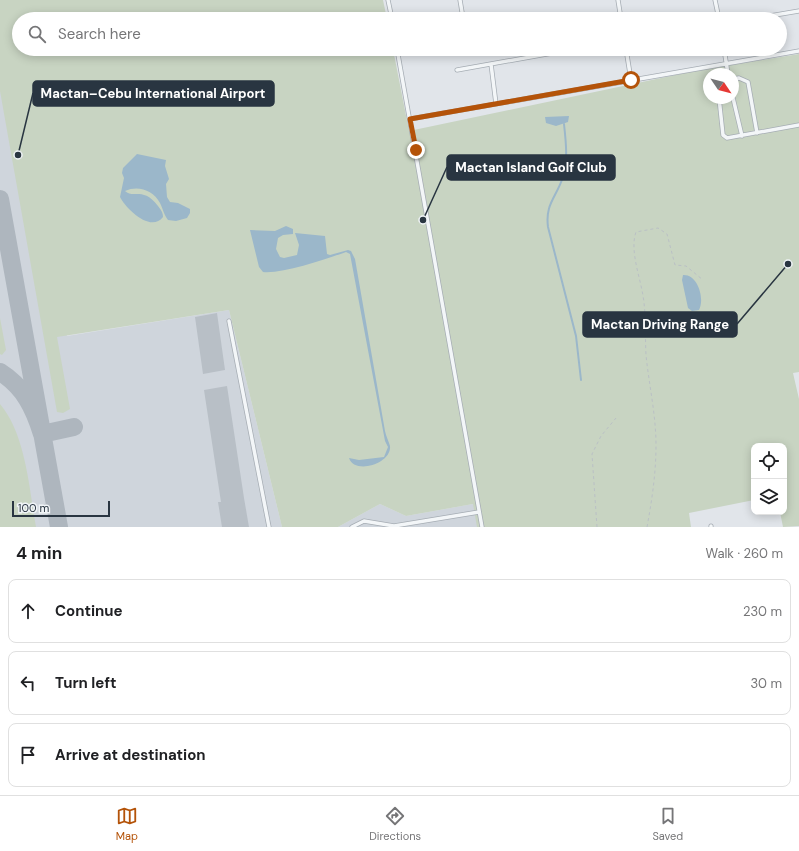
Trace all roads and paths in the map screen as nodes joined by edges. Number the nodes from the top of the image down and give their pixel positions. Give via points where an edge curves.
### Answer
1 (388, 0) edge
2 (460, 0) edge
3 (618, 0) edge
4 (715, 0) edge
5 (799, 11) edge
6 (391, 12) edge
7 (462, 12) edge
8 (620, 12) edge
9 (718, 12) edge
10 (787, 13) edge
11 (799, 51) edge
12 (787, 53) edge
13 (398, 56) edge
14 (536, 56) edge
15 (627, 56) edge
16 (725, 56) edge
17 (771, 56) edge
18 (491, 64) junction
19 (726, 64) junction
20 (727, 68) edge
21 (457, 70) dead end
22 (739, 78) edge
23 (631, 80) junction
24 (496, 104) junction
25 (720, 104) edge
26 (734, 104) edge
27 (410, 119) junction
28 (799, 125) edge
29 (757, 133) junction
30 (742, 136) junction
31 (703, 280) dead end
32 (229, 321) dead end
33 (616, 418) dead end
34 (479, 512) junction
35 (269, 527) edge
36 (352, 527) edge
37 (482, 527) edge
38 (596, 527) edge
39 (647, 527) edge

1 - 6 lane
2 - 7 lane
3 - 8 lane
4 - 9 lane
5 - 10 lane
11 - 12 lane
13 - 27 lane
14 - 18 lane
15 - 23 lane
16 - 19 lane
17 - 19 lane
18 - 21 lane
18 - 24 lane
19 - 20 lane
19 - 23 lane
22 - 29 lane via 748,82
23 - 24 lane
24 - 27 lane
25 - 30 lane via 723,135 727,138
26 - 30 lane
27 - 34 lane
28 - 29 lane
29 - 30 lane
31 - 39 path via 686,266 675,266 667,234 658,228 636,232 634,256 642,282 646,355 656,446 654,483
32 - 35 lane
33 - 38 path via 601,436 592,454
34 - 36 lane via 394,526 364,521
34 - 37 lane

